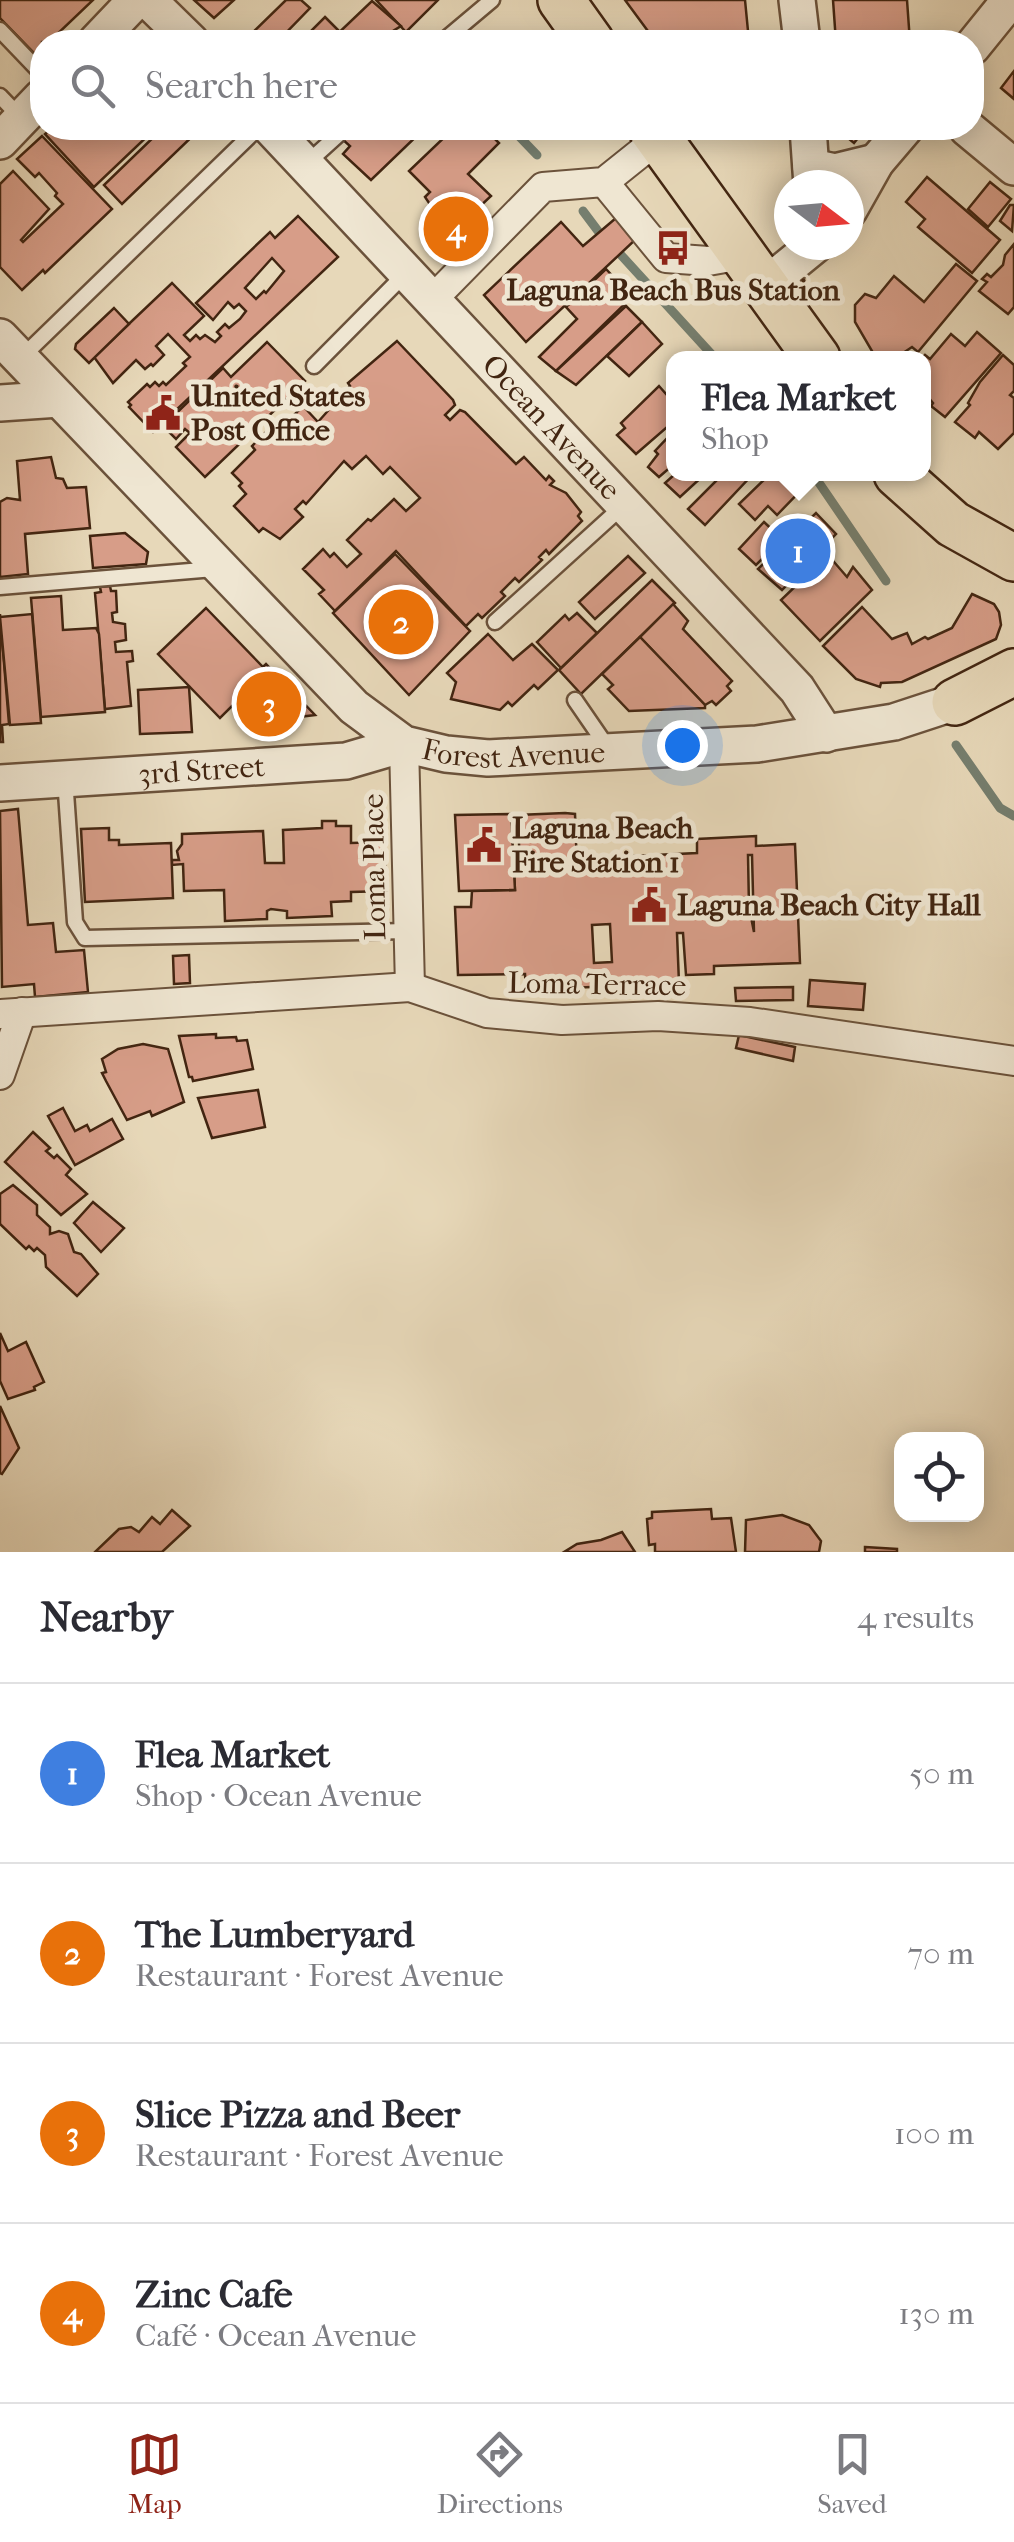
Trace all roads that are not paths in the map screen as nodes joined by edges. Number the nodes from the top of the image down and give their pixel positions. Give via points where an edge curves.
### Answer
1 (136, 0) edge
2 (148, 0) edge
3 (492, 0) edge
4 (561, 0) edge
5 (797, 0) edge
6 (1010, 0) edge
7 (0, 30) edge
8 (107, 30) edge
9 (179, 30) edge
10 (456, 30) edge
11 (582, 30) edge
12 (801, 30) edge
13 (984, 33) edge
14 (30, 61) edge
15 (244, 140) edge
16 (283, 140) edge
17 (333, 140) edge
18 (647, 140) edge
19 (661, 140) edge
20 (810, 140) edge
21 (895, 140) edge
22 (982, 140) edge
23 (876, 162) junction
24 (306, 164) junction
25 (1014, 167) edge
26 (814, 170) edge
27 (843, 170) edge
28 (604, 182) junction
29 (864, 183) edge
30 (778, 260) edge
31 (754, 270) junction
32 (407, 272) junction
33 (432, 300) junction
34 (10, 348) edge
35 (812, 351) edge
36 (314, 366) dead end
37 (60, 399) junction
38 (0, 403) edge
39 (906, 481) edge
40 (624, 504) junction
41 (1014, 558) edge
42 (222, 568) junction
43 (0, 587) edge
44 (495, 622) dead end
45 (997, 680) edge
46 (575, 700) dead end
47 (826, 734) junction
48 (404, 744) junction
49 (611, 752) junction
50 (64, 777) junction
51 (0, 783) edge
52 (408, 931) junction
53 (410, 988) junction
54 (11, 1013) edge
55 (1014, 1060) edge
56 (0, 1074) edge

1 - 8 street
2 - 9 street
3 - 10 lane
4 - 11 main road
5 - 12 street
6 - 13 street
7 - 14 lane
15 - 34 lane
16 - 24 street, Ocean Avenue
17 - 24 lane
18 - 28 street
19 - 31 main road
20 - 26 street
21 - 23 street
22 - 25 street
23 - 27 street
23 - 29 street
24 - 32 street, Ocean Avenue
28 - 31 street via 666,258
28 - 33 street via 544,187
30 - 31 street
31 - 35 main road
32 - 33 street, Ocean Avenue
32 - 36 lane
33 - 40 street, Ocean Avenue
34 - 37 street, Forest Avenue
37 - 38 street
37 - 42 street, Forest Avenue
39 - 41 main road via 953,524
40 - 44 lane
40 - 47 street, Ocean Avenue via 797,689
42 - 43 lane
42 - 48 street, Forest Avenue via 354,707
45 - 47 street, Forest Avenue via 894,722
46 - 49 lane
47 - 49 street, Forest Avenue
48 - 49 street, Forest Avenue via 488,758
48 - 50 street, 3rd Street via 346,761
48 - 52 street, Loma Place
50 - 51 street, 3rd Street
50 - 52 lane via 75,922 85,938
52 - 53 street, Loma Place
53 - 54 street, Loma Terrace
53 - 55 street, Loma Terrace via 488,1013 750,1022
54 - 56 street

